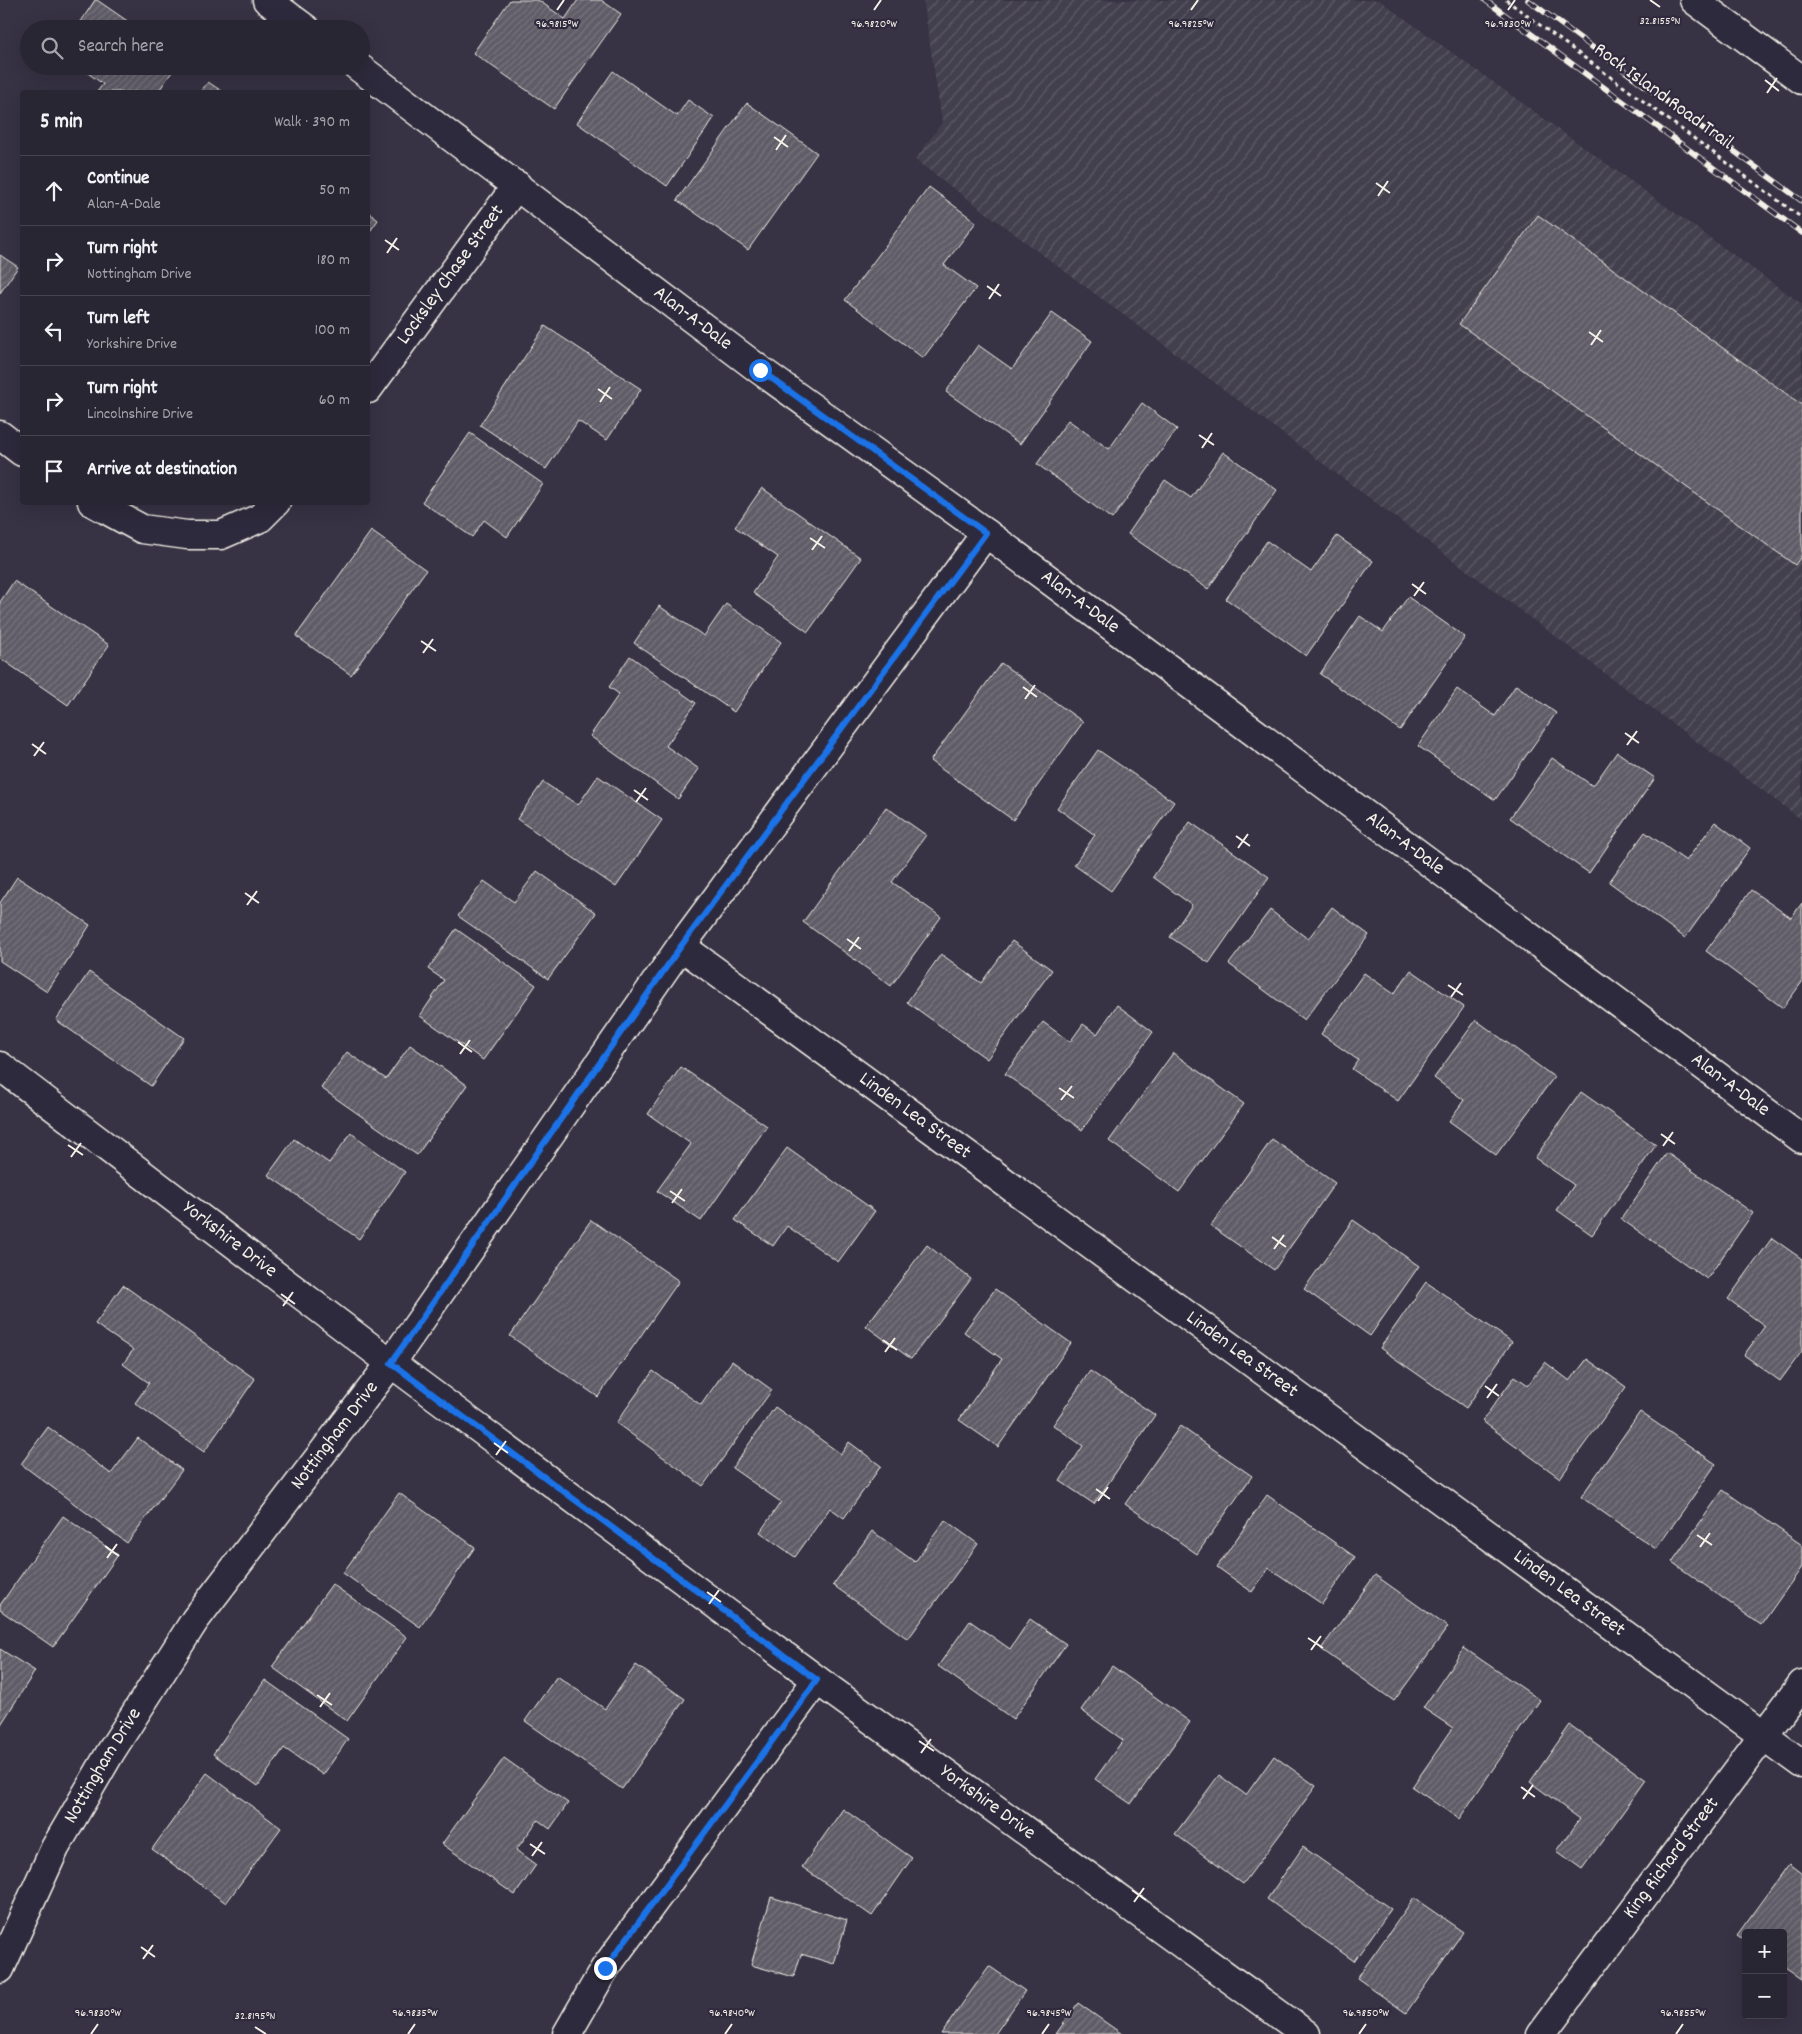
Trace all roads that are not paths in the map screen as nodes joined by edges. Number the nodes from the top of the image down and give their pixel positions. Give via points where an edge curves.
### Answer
1 (267, 0) edge
2 (1694, 0) edge
3 (294, 20) edge
4 (369, 75) edge
5 (1802, 80) edge
6 (517, 185) junction
7 (370, 386) edge
8 (0, 435) edge
9 (20, 450) edge
10 (98, 505) edge
11 (273, 505) edge
12 (986, 533) junction
13 (681, 946) junction
14 (0, 1066) edge
15 (1802, 1139) edge
16 (391, 1363) junction
17 (817, 1680) junction
18 (1802, 1684) edge
19 (1764, 1736) junction
20 (1802, 1764) edge
21 (0, 1968) edge
22 (567, 2034) edge
23 (1306, 2034) edge
24 (1541, 2034) edge

1 - 3 street
2 - 5 street
4 - 6 street, Alan-A-Dale
6 - 7 street, Locksley Chase Street
6 - 12 street, Alan-A-Dale via 760,370
8 - 9 street
10 - 11 street via 142,529 187,535 221,535 260,518
12 - 13 street, Nottingham Drive
12 - 15 street, Alan-A-Dale
13 - 16 street, Nottingham Drive
13 - 19 street, Linden Lea Street
14 - 16 street, Yorkshire Drive
16 - 17 street, Yorkshire Drive
16 - 21 street, Nottingham Drive via 195,1620 110,1753 55,1848
17 - 22 street via 605,1968
17 - 23 street, Yorkshire Drive
18 - 19 street, King Richard Street
19 - 20 street, Linden Lea Street
19 - 24 street, King Richard Street

